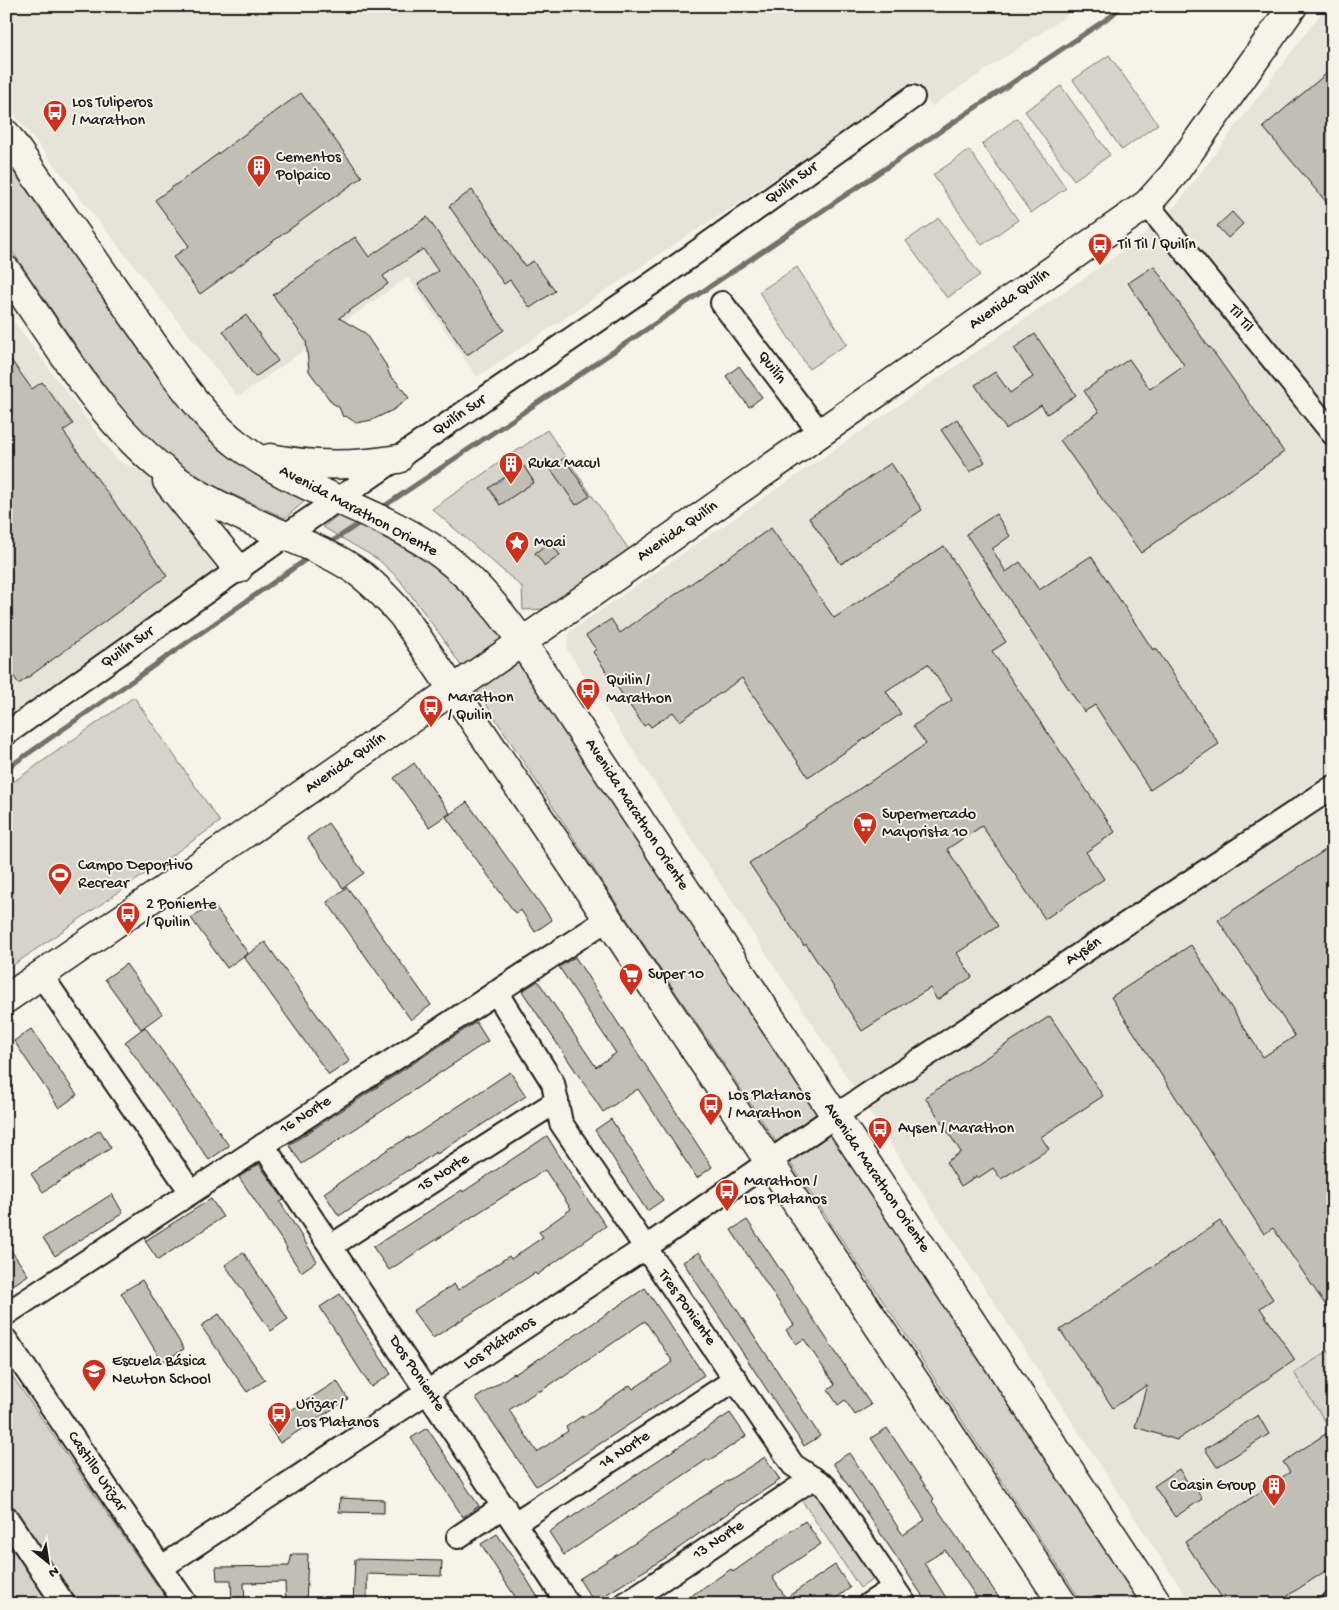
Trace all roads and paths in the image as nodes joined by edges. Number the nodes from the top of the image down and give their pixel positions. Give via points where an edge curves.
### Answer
1 (1293, 6) edge
2 (913, 97) dead end
3 (6, 134) edge
4 (1147, 204) junction
5 (6, 270) edge
6 (722, 303) dead end
7 (820, 433) junction
8 (1333, 434) edge
9 (251, 454) junction
10 (148, 457) junction
11 (398, 459) junction
12 (346, 504) junction
13 (296, 540) junction
14 (238, 570) junction
15 (522, 642) junction
16 (453, 689) junction
17 (6, 734) edge
18 (1333, 787) edge
19 (608, 919) junction
20 (41, 975) junction
21 (496, 992) junction
22 (6, 999) edge
23 (557, 1101) junction
24 (835, 1116) junction
25 (263, 1145) junction
26 (770, 1163) junction
27 (191, 1192) junction
28 (331, 1246) junction
29 (645, 1248) junction
30 (6, 1314) edge
31 (6, 1340) edge
32 (736, 1379) junction
33 (427, 1392) junction
34 (813, 1478) junction
35 (509, 1515) junction
36 (6, 1517) edge
37 (458, 1537) dead end
38 (162, 1568) junction
39 (899, 1596) edge
40 (64, 1604) edge
41 (186, 1604) edge
42 (568, 1604) edge
43 (625, 1604) edge
44 (869, 1604) edge
45 (1063, 1604) edge
46 (1158, 1604) edge

1 - 4 main road, Avenida Quilín via 1173,175
2 - 11 street, Quilín Sur via 667,273
3 - 9 main road, Avenida Marathon Oriente via 193,399 223,432
4 - 7 main road, Avenida Quilín
4 - 8 street, Til Til
5 - 10 main road via 98,402
6 - 7 street, Quilín
7 - 15 main road, Avenida Quilín
9 - 11 main road via 324,465
9 - 12 main road, Avenida Marathon Oriente
10 - 13 main road via 188,487
10 - 14 main road
11 - 12 street, Quilín Sur
12 - 13 street, Quilín Sur
12 - 15 main road, Avenida Marathon Oriente via 431,547 470,579
13 - 14 street, Quilín Sur
13 - 16 main road via 363,576 392,602
14 - 17 street, Quilín Sur
15 - 16 main road, Avenida Quilín
15 - 24 main road, Avenida Marathon Oriente
16 - 19 main road
16 - 20 main road, Avenida Quilín
18 - 24 street, Aysén
19 - 21 street, 16 Norte
19 - 26 main road
20 - 22 main road, Avenida Quilín
20 - 27 street
21 - 23 street, Tres Poniente via 553,1083
21 - 25 street, 16 Norte
23 - 28 street, 15 Norte
23 - 29 street, Tres Poniente via 561,1124
24 - 26 street, Los Plátanos
24 - 46 main road, Avenida Marathon Oriente
25 - 27 street, 16 Norte
25 - 28 street, Dos Poniente
26 - 29 street, Los Plátanos
26 - 45 main road
27 - 30 street, 16 Norte
28 - 33 street, Dos Poniente
29 - 32 street, Tres Poniente
29 - 33 street, Los Plátanos
31 - 38 street, Castillo Urizar
32 - 34 street, Tres Poniente via 793,1465
32 - 35 street, 14 Norte
33 - 35 street, Dos Poniente
33 - 38 street, Los Plátanos
34 - 39 street, Tres Poniente via 826,1486
34 - 43 street, 13 Norte
35 - 37 street, 14 Norte
35 - 42 street, Dos Poniente
36 - 40 street
38 - 41 street, Castillo Urizar
39 - 44 street

